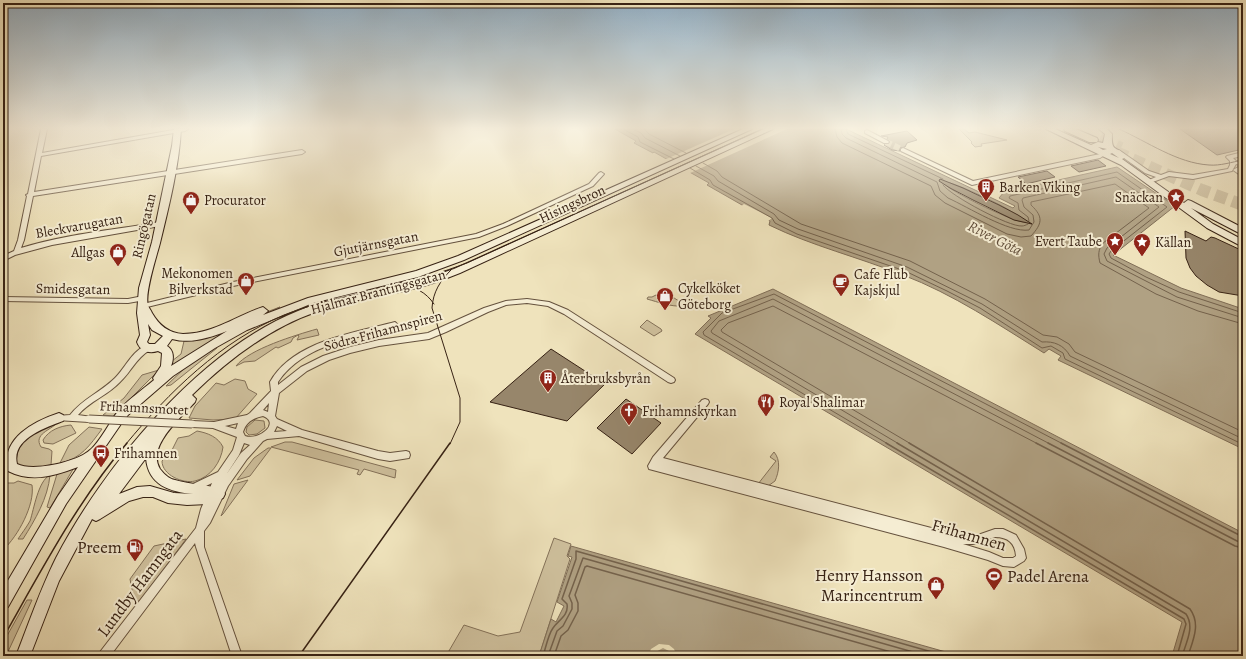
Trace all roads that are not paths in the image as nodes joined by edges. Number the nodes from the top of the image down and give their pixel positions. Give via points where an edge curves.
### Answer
1 (37, 160) edge
2 (174, 160) edge
3 (254, 160) edge
4 (679, 160) edge
5 (700, 160) edge
6 (923, 160) edge
7 (1037, 160) edge
8 (1120, 160) tunnel mouth
9 (1127, 160) edge
10 (1130, 160) edge
11 (1232, 160) joint
12 (1237, 169) edge
13 (171, 173) junction
14 (602, 174) dead end
15 (1243, 176) edge
16 (1156, 179) junction
17 (30, 195) junction
18 (160, 224) junction
19 (1243, 232) edge
20 (1243, 244) edge
21 (488, 247) joint
22 (16, 251) junction
23 (496, 254) joint
24 (4, 258) edge
25 (400, 288) junction
26 (330, 294) junction
27 (3, 299) edge
28 (143, 302) junction
29 (395, 325) dead end
30 (169, 334) junction
31 (160, 347) junction
32 (147, 348) junction
33 (671, 380) dead end
34 (275, 392) junction
35 (144, 395) junction
36 (705, 402) dead end
37 (250, 417) junction
38 (60, 418) joint
39 (72, 418) junction
40 (272, 418) junction
41 (214, 425) junction
42 (300, 433) junction
43 (157, 436) junction
44 (240, 436) junction
45 (263, 438) junction
46 (93, 454) junction
47 (406, 455) dead end
48 (656, 460) junction
49 (222, 474) junction
50 (194, 488) junction
51 (214, 495) junction
52 (96, 515) junction
53 (200, 528) junction
54 (75, 536) junction
55 (5, 597) edge
56 (23, 656) edge
57 (104, 656) edge
58 (237, 656) edge

1 - 17 street
2 - 13 main road, Ringögatan
3 - 13 street
4 - 21 main road, Hisingsbron
5 - 23 main road, Hisingsbron
6 - 7 street via 972,183
8 - 16 main road
9 - 16 main road
10 - 16 street
11 - 12 street
11 - 12 street
12 - 15 street
12 - 16 street via 1200,176 1174,174
13 - 17 street
13 - 18 main road, Ringögatan
14 - 28 street, Gjutjärnsgatan via 591,185 498,229 477,236
16 - 19 main road via 1184,201
16 - 20 main road via 1210,226
17 - 22 street via 21,240
18 - 22 street, Bleckvarugatan
18 - 28 main road, Ringögatan via 144,288
21 - 26 main road, Hjalmar Brantingsgatan via 418,274
22 - 24 street, Bleckvarugatan
23 - 25 main road, Hjalmar Brantingsgatan via 436,278
25 - 43 main road via 384,295 318,312 271,334 217,373
25 - 54 main road, Hjalmar Brantingsgatan via 336,301 309,310 259,335 234,352 176,404 145,438 96,502
26 - 30 main road via 286,303 198,337 183,338
26 - 35 main road, Hjalmar Brantingsgatan via 273,314 216,342 169,374
27 - 28 street, Smidesgatan
28 - 30 main road via 152,322 157,328
28 - 32 main road, Ringögatan via 142,342
29 - 34 street, Södra Frihamnspiren via 338,340 305,354 281,373 274,382
30 - 31 main road via 167,341
31 - 32 main road
31 - 35 main road via 167,351 166,367
32 - 39 street, Frihamnsmotet via 136,356 116,382 81,406
33 - 34 street, Södra Frihamnspiren via 566,312 549,304 527,300 506,302 429,336 379,343 326,358 304,369
34 - 37 street, Södra Frihamnspiren
34 - 40 street, Södra Frihamnspiren
35 - 46 main road, Hjalmar Brantingsgatan via 124,412
36 - 48 street
37 - 40 street via 263,413
37 - 41 street, Frihamnsmotet
37 - 44 street via 240,426
38 - 39 street, Frihamnsmotet
38 - 46 main road via 40,424 17,440 10,454 12,467 25,472 51,470 71,465
39 - 41 street, Frihamnsmotet, bridge
40 - 42 street
40 - 45 street via 272,429
41 - 44 street, Frihamnsmotet
42 - 45 street
42 - 47 street via 390,458
43 - 50 main road via 151,454 157,475 171,485
43 - 52 main road
44 - 45 street via 249,442
44 - 49 street, Lundby Hamngata via 238,450
45 - 51 street, Lundby Hamngata via 244,456
46 - 55 main road, Hjalmar Brantingsgatan via 62,500
48 - 48 street, Frihamnen via 652,466 944,543 1003,562 1014,563 1021,558 1020,549 1013,538 1003,533 975,540 962,540
49 - 50 street
49 - 51 street, Lundby Hamngata
50 - 51 main road
51 - 52 main road via 174,498 152,491 141,492 120,499
51 - 53 street, Lundby Hamngata via 200,521
52 - 54 main road
53 - 57 street, Lundby Hamngata
53 - 58 street, Lundby Hamngata via 200,547
54 - 56 main road, Hjalmar Brantingsgatan via 49,588

